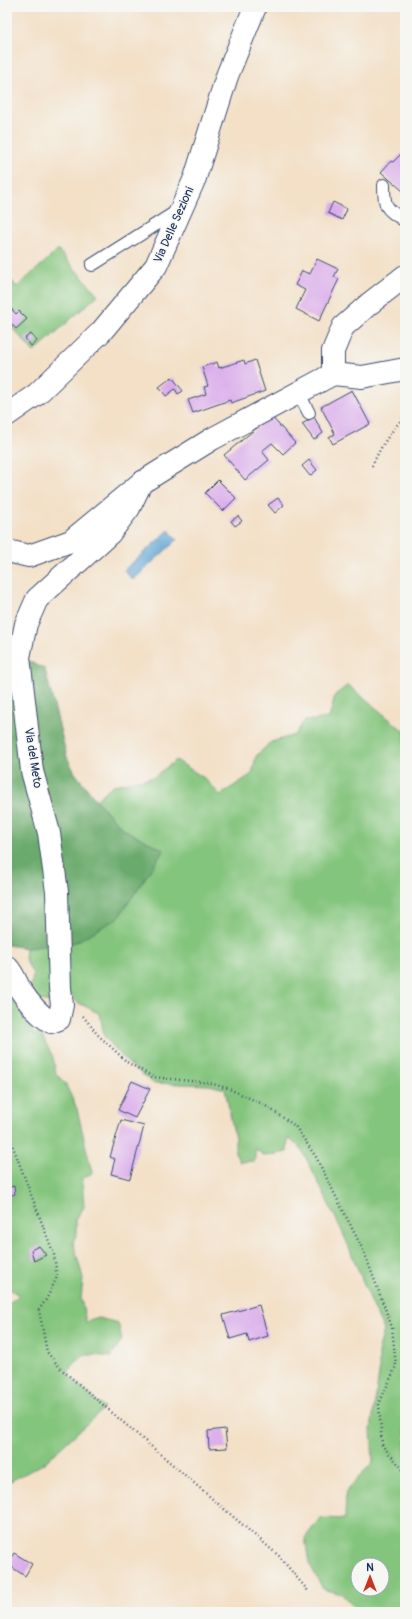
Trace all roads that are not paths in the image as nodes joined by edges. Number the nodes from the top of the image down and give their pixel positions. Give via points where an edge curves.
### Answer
1 (255, 7) edge
2 (384, 185) dead end
3 (182, 208) junction
4 (405, 221) edge
5 (92, 265) dead end
6 (405, 276) edge
7 (405, 369) edge
8 (333, 374) junction
9 (298, 392) junction
10 (309, 413) dead end
11 (7, 415) edge
12 (141, 483) junction
13 (7, 551) edge
14 (7, 967) edge

1 - 3 street, Via Delle Sezioni via 227,76 195,178
2 - 4 lane via 384,201 389,210
3 - 5 lane
3 - 11 street, Via Delle Sezioni via 156,266 102,332 37,394
6 - 8 street via 343,327 333,351
7 - 8 street via 362,377
8 - 9 street
9 - 10 lane
9 - 12 street via 212,439
12 - 13 street via 71,542 29,556
12 - 14 street, Via del Meto via 129,508 110,533 37,599 26,624 19,657 32,771 49,833 57,892 62,1005 59,1019 51,1022 41,1016

